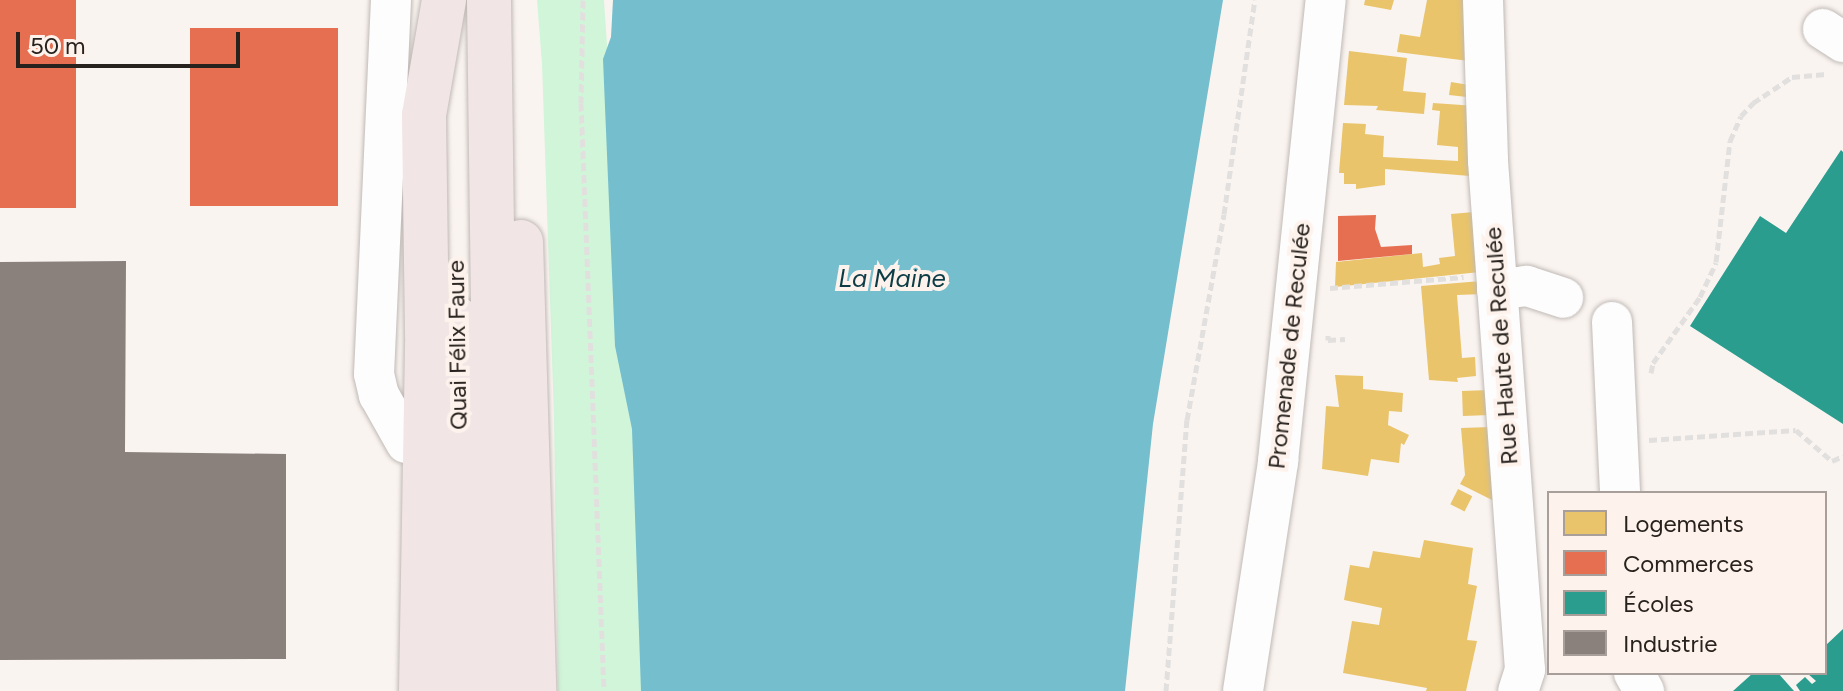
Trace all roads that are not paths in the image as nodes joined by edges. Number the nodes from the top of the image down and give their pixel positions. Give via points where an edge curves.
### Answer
1 (391, 0) edge
2 (444, 0) edge
3 (489, 0) edge
4 (1326, 0) edge
5 (1483, 0) edge
6 (490, 50) junction
7 (1483, 283) junction
8 (1563, 298) dead end
9 (1612, 322) dead end
10 (427, 333) junction
11 (406, 443) junction
12 (1620, 491) edge
13 (398, 691) edge
14 (421, 691) edge
15 (458, 691) edge
16 (498, 691) edge
17 (534, 691) edge
18 (1243, 691) edge
19 (1518, 691) edge

1 - 11 street via 374,374 379,395
2 - 10 highway via 424,115
2 - 15 highway, Quai Félix Faure via 456,290
3 - 6 highway, Quai Félix Faure
4 - 18 street, Promenade de Reculée via 1278,461
5 - 7 street, Rue Haute de Reculée via 1488,161
6 - 16 highway, Quai Félix Faure
6 - 17 highway via 517,151
7 - 8 street via 1527,286
7 - 19 street, Rue Haute de Reculée via 1525,670
9 - 12 street
10 - 11 highway via 408,370
10 - 14 highway
11 - 13 highway

